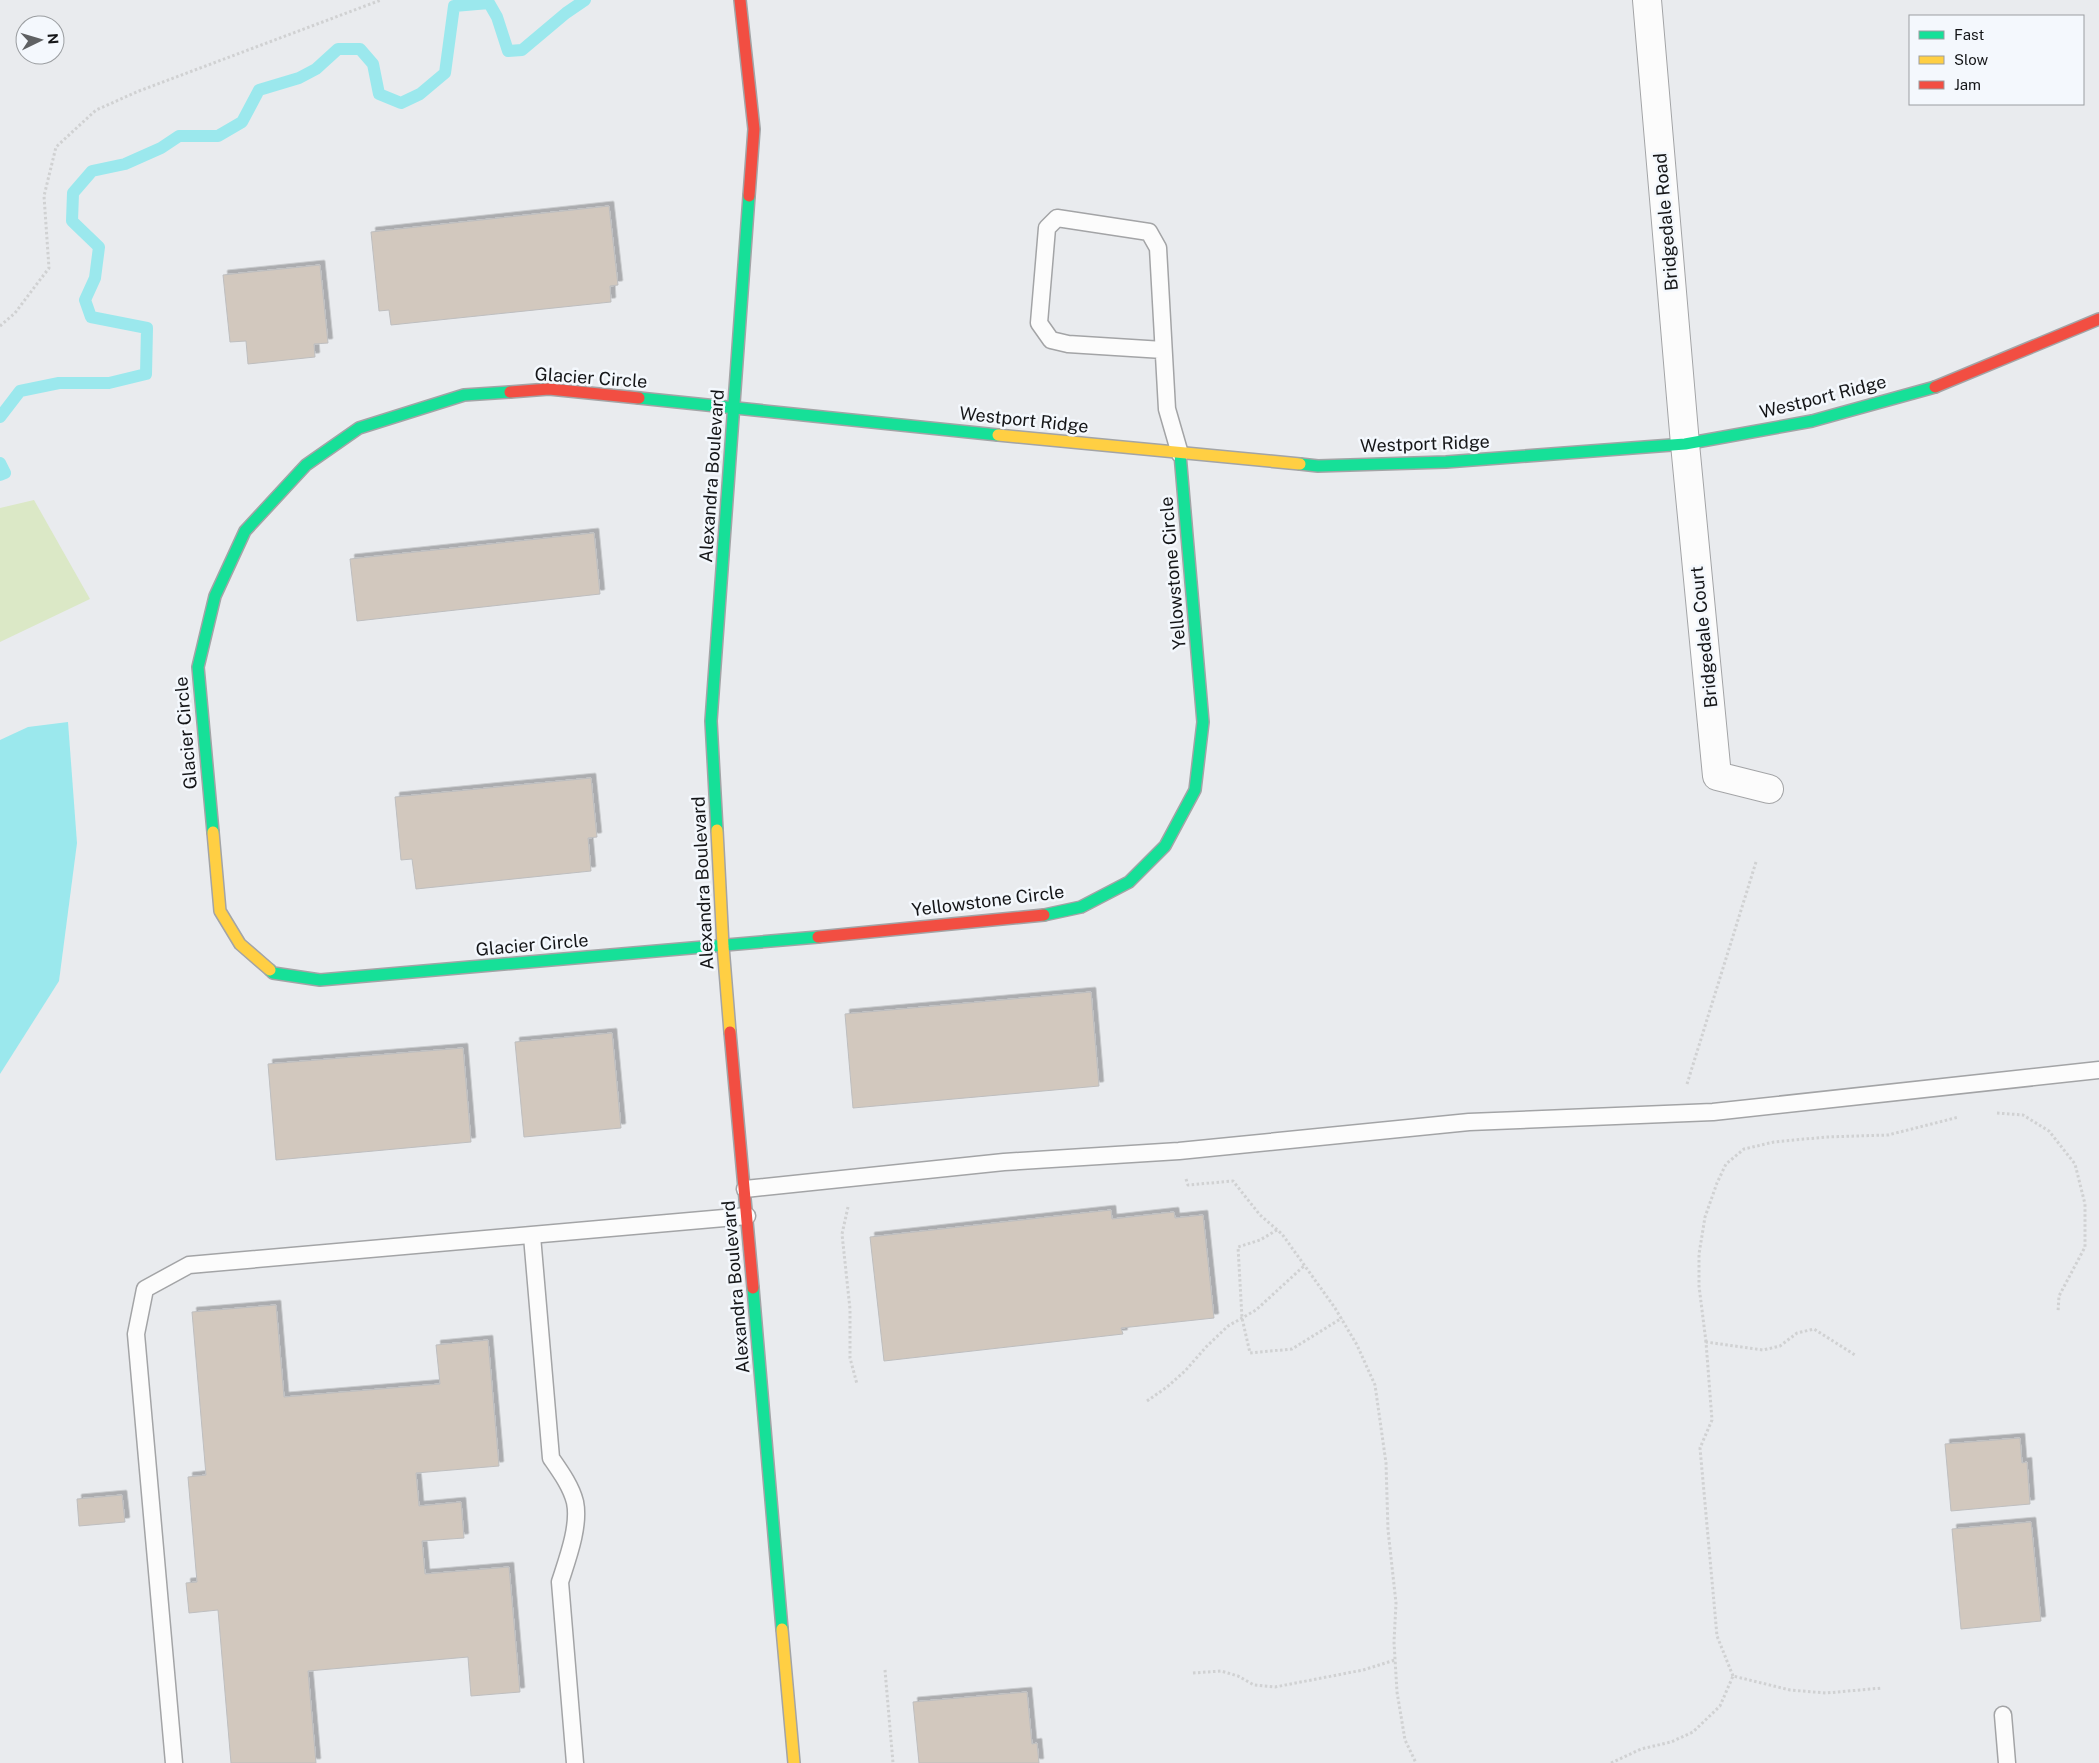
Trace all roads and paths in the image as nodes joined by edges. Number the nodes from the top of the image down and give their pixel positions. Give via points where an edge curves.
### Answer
1 (381, 0) edge
2 (740, 0) edge
3 (1647, 0) edge
4 (2099, 320) edge
5 (0, 326) edge
6 (1163, 350) junction
7 (735, 407) junction
8 (1685, 444) junction
9 (1180, 454) junction
10 (1768, 789) dead end
11 (1756, 862) dead end
12 (723, 946) junction
13 (2099, 1070) edge
14 (1678, 1113) junction
15 (1996, 1113) dead end
16 (1960, 1117) dead end
17 (1182, 1173) dead end
18 (745, 1189) junction
19 (848, 1205) dead end
20 (747, 1216) junction
21 (1277, 1230) junction
22 (532, 1236) junction
23 (1305, 1266) junction
24 (2058, 1312) dead end
25 (1242, 1318) junction
26 (1342, 1318) junction
27 (1706, 1342) junction
28 (1855, 1355) dead end
29 (857, 1384) dead end
30 (1147, 1400) dead end
31 (1395, 1660) junction
32 (885, 1670) dead end
33 (1193, 1673) dead end
34 (1733, 1676) junction
35 (1882, 1688) dead end
36 (2003, 1714) dead end
37 (174, 1763) edge
38 (575, 1763) edge
39 (794, 1763) edge
40 (893, 1763) edge
41 (1416, 1763) edge
42 (1611, 1763) edge
43 (2007, 1763) edge

1 - 5 path via 96,110 56,147 44,196 49,268 15,313
2 - 7 street, Alexandra Boulevard via 754,129
3 - 8 street, Bridgedale Road
4 - 8 street, Westport Ridge via 1933,388 1812,421
6 - 6 lane via 1158,248 1149,232 1057,218 1047,228 1039,323 1051,340
6 - 9 lane via 1167,409
7 - 9 street, Westport Ridge
7 - 12 street, Alexandra Boulevard via 711,721
7 - 12 street, Glacier Circle via 549,389 464,395 358,428 306,465 245,531 215,596 198,667 220,911 240,944 273,973 320,980
8 - 9 street, Westport Ridge via 1446,462 1318,466
8 - 10 street, Bridgedale Court via 1718,776
9 - 12 street, Yellowstone Circle via 1203,722 1195,790 1166,846 1129,882 1081,907 1041,916
11 - 14 path
12 - 18 street, Alexandra Boulevard
13 - 14 lane via 1713,1112
14 - 18 lane via 1469,1122 1179,1151 1004,1162
15 - 24 path via 2024,1115 2049,1131 2075,1164 2085,1204 2085,1247 2059,1296
16 - 27 path via 1888,1135 1774,1142 1744,1149 1726,1164 1705,1218 1699,1254 1699,1286
17 - 21 path via 1188,1185 1232,1181
18 - 20 street, Alexandra Boulevard
19 - 29 path via 842,1234 850,1309 850,1358
20 - 22 lane
20 - 39 street, Alexandra Boulevard
21 - 23 path
21 - 25 path via 1238,1247
22 - 37 lane via 189,1265 146,1289 136,1334
22 - 38 lane via 551,1458 565,1478 575,1502 575,1520 560,1582
23 - 25 path via 1256,1310
23 - 26 path
25 - 26 path via 1250,1353 1292,1349
25 - 30 path via 1228,1326 1179,1376
26 - 31 path via 1375,1385 1386,1463 1388,1530 1396,1603
27 - 28 path via 1763,1350 1780,1346 1797,1333 1814,1329
27 - 34 path via 1712,1420 1700,1448 1716,1636
31 - 33 path via 1363,1670 1275,1687 1254,1685 1222,1671
31 - 41 path via 1406,1740
32 - 40 path
34 - 35 path via 1790,1690 1826,1693
34 - 42 path via 1720,1706 1692,1732
36 - 43 lane

